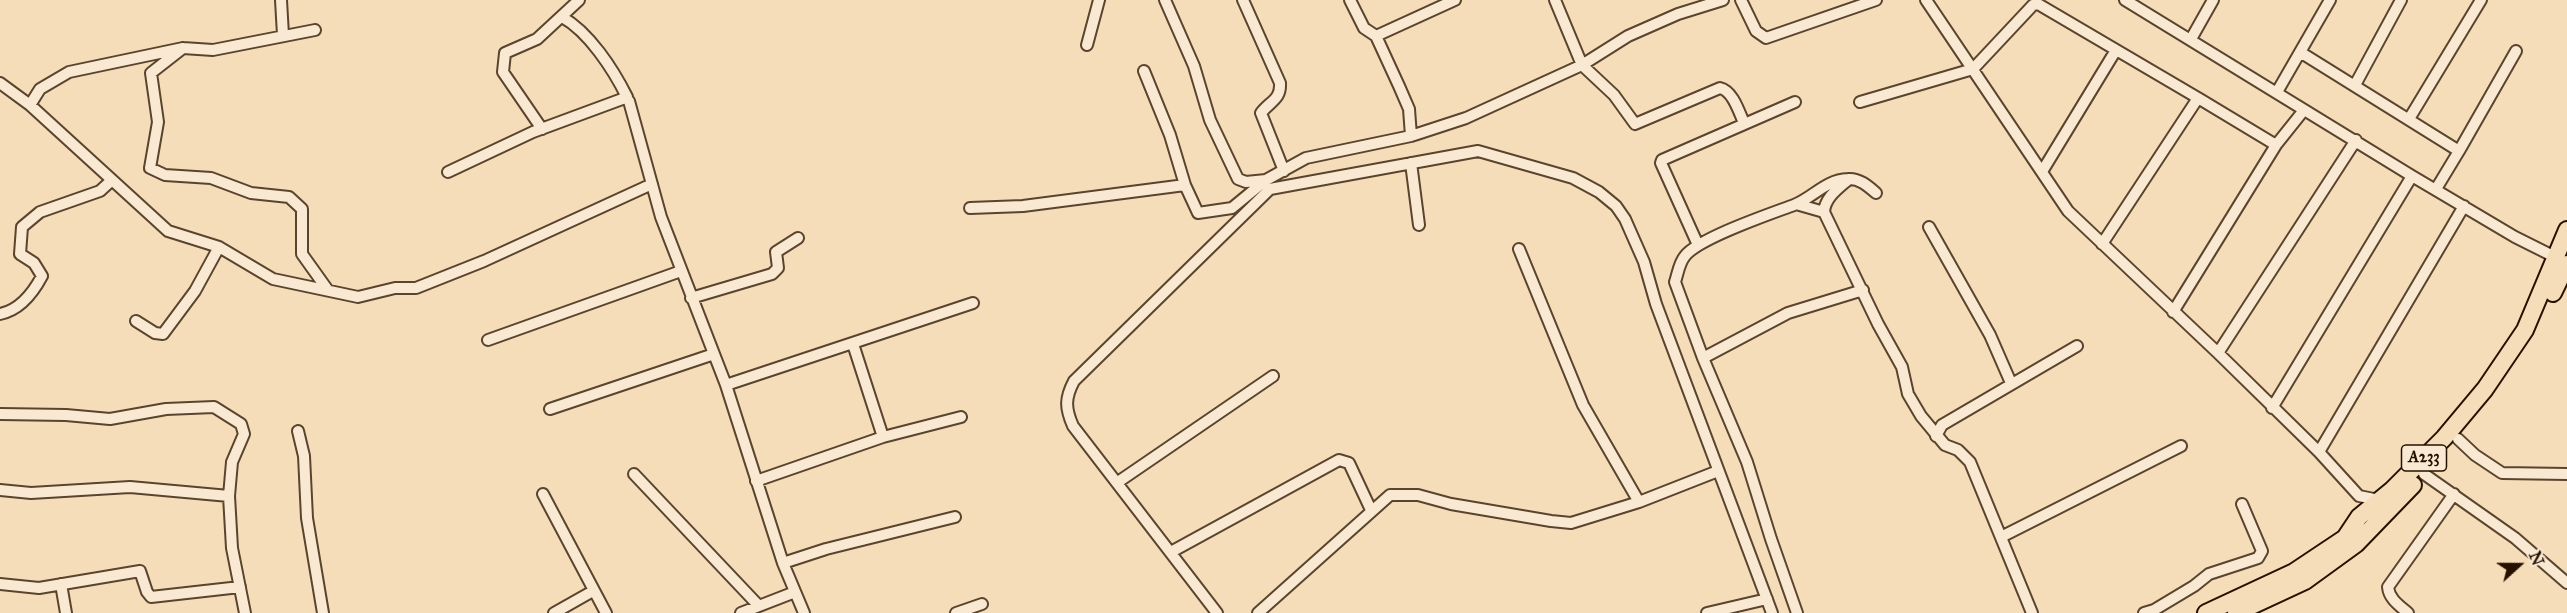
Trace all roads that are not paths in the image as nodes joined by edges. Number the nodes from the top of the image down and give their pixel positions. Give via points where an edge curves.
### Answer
1 (281, 0) edge
2 (579, 0) edge
3 (1100, 0) edge
4 (1165, 0) edge
5 (1244, 0) edge
6 (1350, 0) edge
7 (1455, 0) edge
8 (1555, 0) edge
9 (1723, 0) edge
10 (1741, 0) edge
11 (1844, 0) edge
12 (1876, 0) edge
13 (1926, 0) edge
14 (2125, 0) edge
15 (2213, 0) edge
16 (2330, 0) edge
17 (2401, 0) edge
18 (2481, 0) edge
19 (1847, 11) junction
20 (562, 17) junction
21 (315, 30) dead end
22 (283, 36) junction
23 (1376, 36) junction
24 (2191, 39) junction
25 (1087, 45) dead end
26 (183, 48) junction
27 (2116, 50) junction
28 (2516, 51) dead end
29 (2300, 52) junction
30 (1582, 65) junction
31 (1973, 69) junction
32 (1144, 71) dead end
33 (0, 83) edge
34 (2355, 85) junction
35 (2277, 92) junction
36 (625, 98) junction
37 (2198, 98) junction
38 (1795, 102) dead end
39 (1860, 102) dead end
40 (30, 105) junction
41 (2304, 110) junction
42 (2409, 119) junction
43 (1744, 123) junction
44 (542, 129) junction
45 (1411, 136) junction
46 (2356, 140) junction
47 (2276, 145) junction
48 (2459, 151) junction
49 (1411, 163) junction
50 (2043, 170) junction
51 (1284, 171) junction
52 (448, 172) dead end
53 (2412, 176) junction
54 (1850, 178) junction
55 (112, 180) junction
56 (1266, 180) junction
57 (652, 184) junction
58 (1185, 185) junction
59 (2436, 189) junction
60 (1876, 193) dead end
61 (1796, 204) junction
62 (2464, 206) junction
63 (970, 208) dead end
64 (1824, 212) junction
65 (1419, 225) dead end
66 (1929, 227) dead end
67 (2567, 230) edge
68 (798, 238) dead end
69 (2102, 244) junction
70 (1698, 245) junction
71 (219, 247) junction
72 (1519, 249) dead end
73 (2562, 261) edge
74 (681, 271) junction
75 (327, 289) junction
76 (1863, 291) junction
77 (691, 298) junction
78 (973, 303) dead end
79 (2173, 312) junction
80 (0, 314) edge
81 (136, 321) dead end
82 (488, 340) dead end
83 (853, 344) junction
84 (2077, 346) dead end
85 (2218, 353) junction
86 (714, 354) junction
87 (1702, 358) junction
88 (1273, 376) dead end
89 (2011, 383) junction
90 (726, 385) junction
91 (2272, 408) junction
92 (550, 409) dead end
93 (0, 416) edge
94 (961, 417) dead end
95 (298, 430) dead end
96 (1936, 436) junction
97 (883, 437) junction
98 (2458, 439) junction
99 (2181, 446) dead end
100 (2319, 452) junction
101 (1719, 471) junction
102 (634, 474) dead end
103 (2424, 474) junction
104 (2567, 474) edge
105 (756, 481) junction
106 (1118, 482) junction
107 (0, 490) edge
108 (543, 494) dead end
109 (2454, 494) junction
110 (229, 496) junction
111 (2359, 496) junction
112 (2379, 500) junction
113 (1639, 502) junction
114 (2242, 504) dead end
115 (1371, 510) junction
116 (2359, 517) junction
117 (955, 518) dead end
118 (2001, 537) junction
119 (1171, 552) junction
120 (783, 563) junction
121 (2567, 583) edge
122 (0, 584) edge
123 (61, 584) junction
124 (240, 587) junction
125 (593, 591) junction
126 (795, 592) junction
127 (1767, 598) junction
128 (982, 604) dead end
129 (758, 605) junction
130 (66, 613) edge
131 (245, 613) edge
132 (323, 613) edge
133 (554, 613) edge
134 (606, 613) edge
135 (741, 613) edge
136 (804, 613) edge
137 (956, 613) edge
138 (1217, 613) edge
139 (1258, 613) edge
140 (1707, 613) edge
141 (1772, 613) edge
142 (1797, 613) edge
143 (2032, 613) edge
144 (2144, 613) edge
145 (2206, 613) edge
146 (2236, 613) edge
147 (2408, 613) edge

1 - 22 street
2 - 20 street
3 - 25 street
4 - 56 street via 1194,66 1210,120 1238,179
5 - 51 street via 1280,83 1281,93 1261,113
6 - 23 street via 1364,28
7 - 23 street
8 - 30 street
9 - 30 street via 1628,36
10 - 19 street via 1756,31 1766,38
11 - 19 street
12 - 19 street
13 - 31 street
14 - 24 street
15 - 24 street
16 - 29 street
17 - 34 street
18 - 42 street
20 - 36 street via 576,24 610,65
20 - 44 street via 537,39 505,53 503,72
21 - 22 street
22 - 26 street via 213,50
23 - 45 street via 1409,109
24 - 35 street
26 - 40 street via 69,72 40,89
26 - 75 street via 151,73 158,122 150,168 165,176 212,178 251,193 289,197 302,208 302,254
27 - 31 street via 2038,4
27 - 37 street
27 - 50 street
28 - 48 street
29 - 34 street
29 - 35 street
30 - 43 street via 1614,95 1635,124 1720,88 1732,98
30 - 45 street via 1466,118
31 - 39 street
31 - 50 street
32 - 58 street
33 - 40 street
34 - 42 street
35 - 41 street
36 - 44 street
36 - 57 street
37 - 47 street
37 - 69 street
38 - 43 street
40 - 55 street
41 - 46 street
41 - 47 street
42 - 48 street
43 - 70 street via 1662,160
44 - 52 street
45 - 51 street via 1306,158
46 - 53 street
46 - 85 street
47 - 79 street
48 - 59 street
49 - 65 street
49 - 101 street via 1478,151 1573,178 1616,206 1644,262
49 - 106 street via 1270,189 1074,381 1066,410 1073,426
50 - 69 street via 2068,211
51 - 56 street
53 - 59 street
53 - 91 street
54 - 60 street
54 - 61 street via 1829,182
54 - 64 street via 1824,204
55 - 71 street via 168,231
55 - 80 street via 100,191 40,212 22,227 20,254 34,263 42,276 34,292
56 - 58 street via 1232,208 1204,213 1198,213
57 - 74 street
57 - 75 street via 416,288 395,288 358,297
58 - 63 street via 1023,206
59 - 62 street
61 - 64 street
61 - 70 street
62 - 73 street
62 - 100 street
64 - 76 street
66 - 89 street via 1990,334
67 - 73 highway, A233
68 - 77 street via 776,252 778,268 772,274
69 - 79 street
70 - 87 street via 1685,256 1675,282
71 - 75 street via 273,279
71 - 81 street via 195,291 163,334
72 - 113 street via 1583,405
73 - 98 highway, A233 via 2533,334 2494,395
73 - 112 highway, A233 via 2525,330 2486,389 2444,438
74 - 77 street
74 - 82 street
76 - 87 street via 1788,313
76 - 96 street via 1902,367 1908,394
77 - 86 street
78 - 83 street
79 - 85 street
83 - 90 street
83 - 97 street
84 - 89 street
85 - 91 street
86 - 90 street
86 - 92 street
87 - 142 street via 1747,462
88 - 106 street
89 - 96 street via 1942,425
90 - 105 street
91 - 100 street
93 - 110 street via 111,419 214,407 241,424 244,434 232,462
94 - 97 street
95 - 132 street
96 - 118 street via 1970,462
97 - 105 street
98 - 103 highway, A233
98 - 104 street via 2502,472
99 - 118 street
100 - 111 street
101 - 113 street
101 - 127 street
102 - 129 street
103 - 109 street
103 - 146 highway, A233 via 2356,544 2305,581
105 - 120 street
106 - 119 street
107 - 110 street via 31,493 130,487
108 - 125 street
109 - 121 street via 2516,538
109 - 147 street via 2388,588 2394,601
110 - 124 street via 232,548
111 - 112 street
111 - 116 street
112 - 116 highway, A233
113 - 115 street via 1571,523 1402,494 1390,495
114 - 144 street via 2262,551 2258,558 2209,574
115 - 119 street via 1349,463 1339,460
115 - 139 street
116 - 145 highway, A233 via 2345,537 2294,572
117 - 120 street
118 - 143 street
119 - 138 street
120 - 126 street
122 - 123 street via 39,588
123 - 124 street via 140,571 151,597
123 - 130 street
124 - 131 street
125 - 133 street
125 - 134 street
126 - 129 street
126 - 136 street
127 - 140 street
127 - 141 street
128 - 137 street
129 - 135 street

